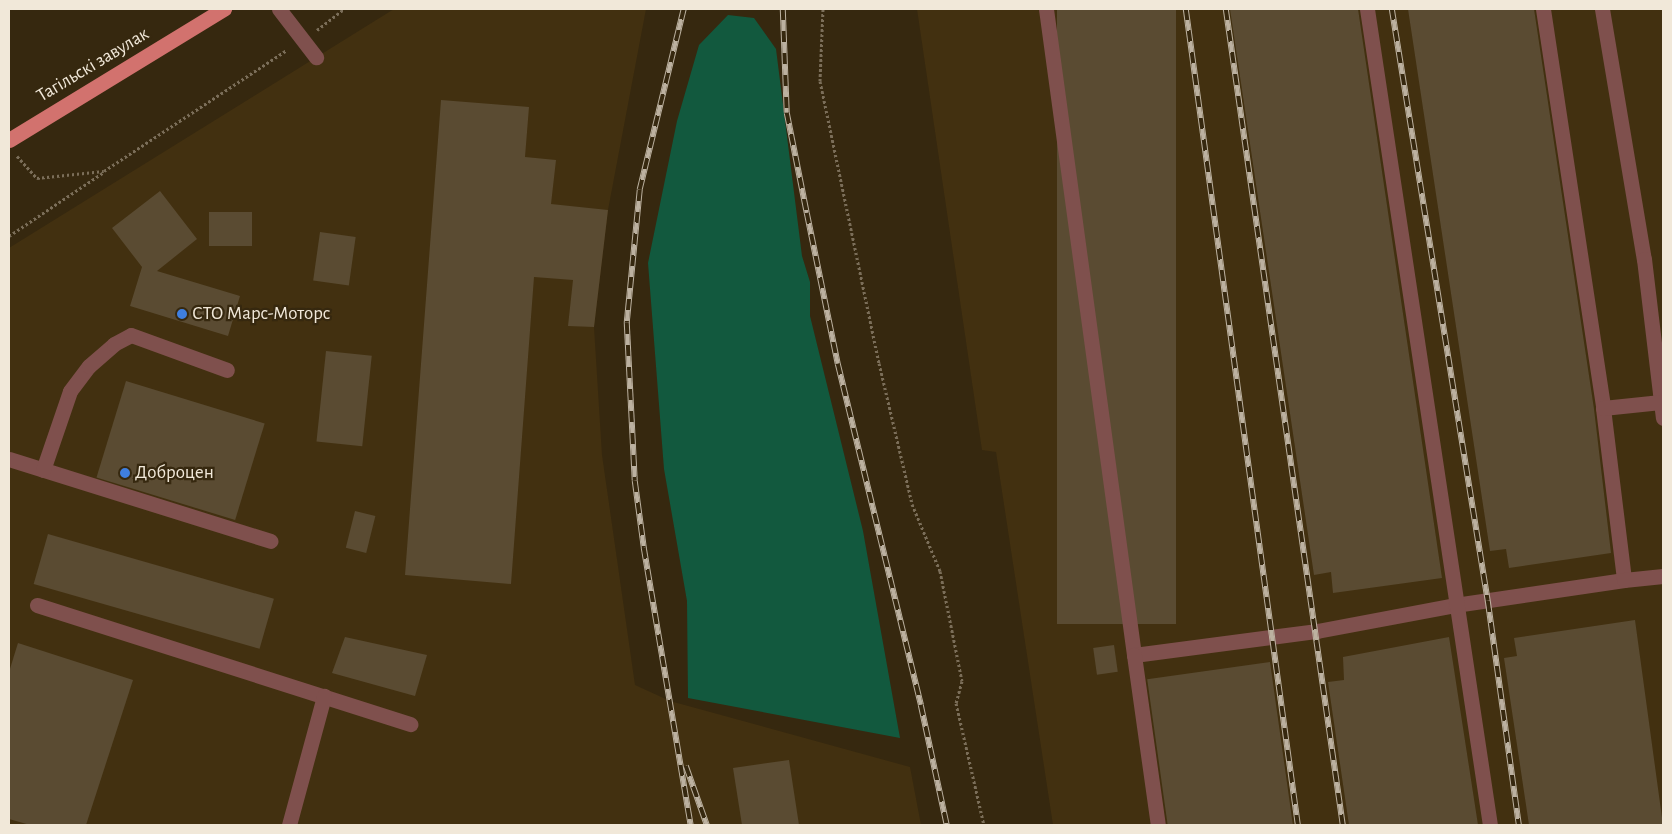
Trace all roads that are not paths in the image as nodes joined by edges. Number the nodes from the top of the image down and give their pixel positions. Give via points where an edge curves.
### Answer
1 (224, 9) edge
2 (279, 9) edge
3 (1046, 9) edge
4 (1367, 9) edge
5 (1543, 9) edge
6 (1602, 9) edge
7 (316, 57) dead end
8 (12, 147) edge
9 (227, 370) dead end
10 (1661, 402) junction
11 (1603, 408) junction
12 (1663, 418) edge
13 (9, 458) edge
14 (43, 470) junction
15 (270, 541) dead end
16 (1663, 576) edge
17 (1624, 580) junction
18 (37, 605) dead end
19 (1455, 605) junction
20 (1134, 655) junction
21 (324, 696) junction
22 (410, 724) dead end
23 (289, 825) edge
24 (1158, 825) edge
25 (1490, 825) edge

1 - 8 main road, Тагільскі завулак
2 - 7 lane
3 - 20 lane
4 - 19 lane
5 - 11 lane
6 - 10 lane via 1644,258
9 - 14 lane via 131,335 114,344 89,366 70,391
10 - 11 lane
10 - 12 lane
11 - 17 lane
13 - 14 lane
14 - 15 lane
16 - 17 lane
17 - 19 lane
18 - 21 lane
19 - 20 lane via 1317,631
19 - 25 lane
20 - 24 lane
21 - 22 lane
21 - 23 lane

